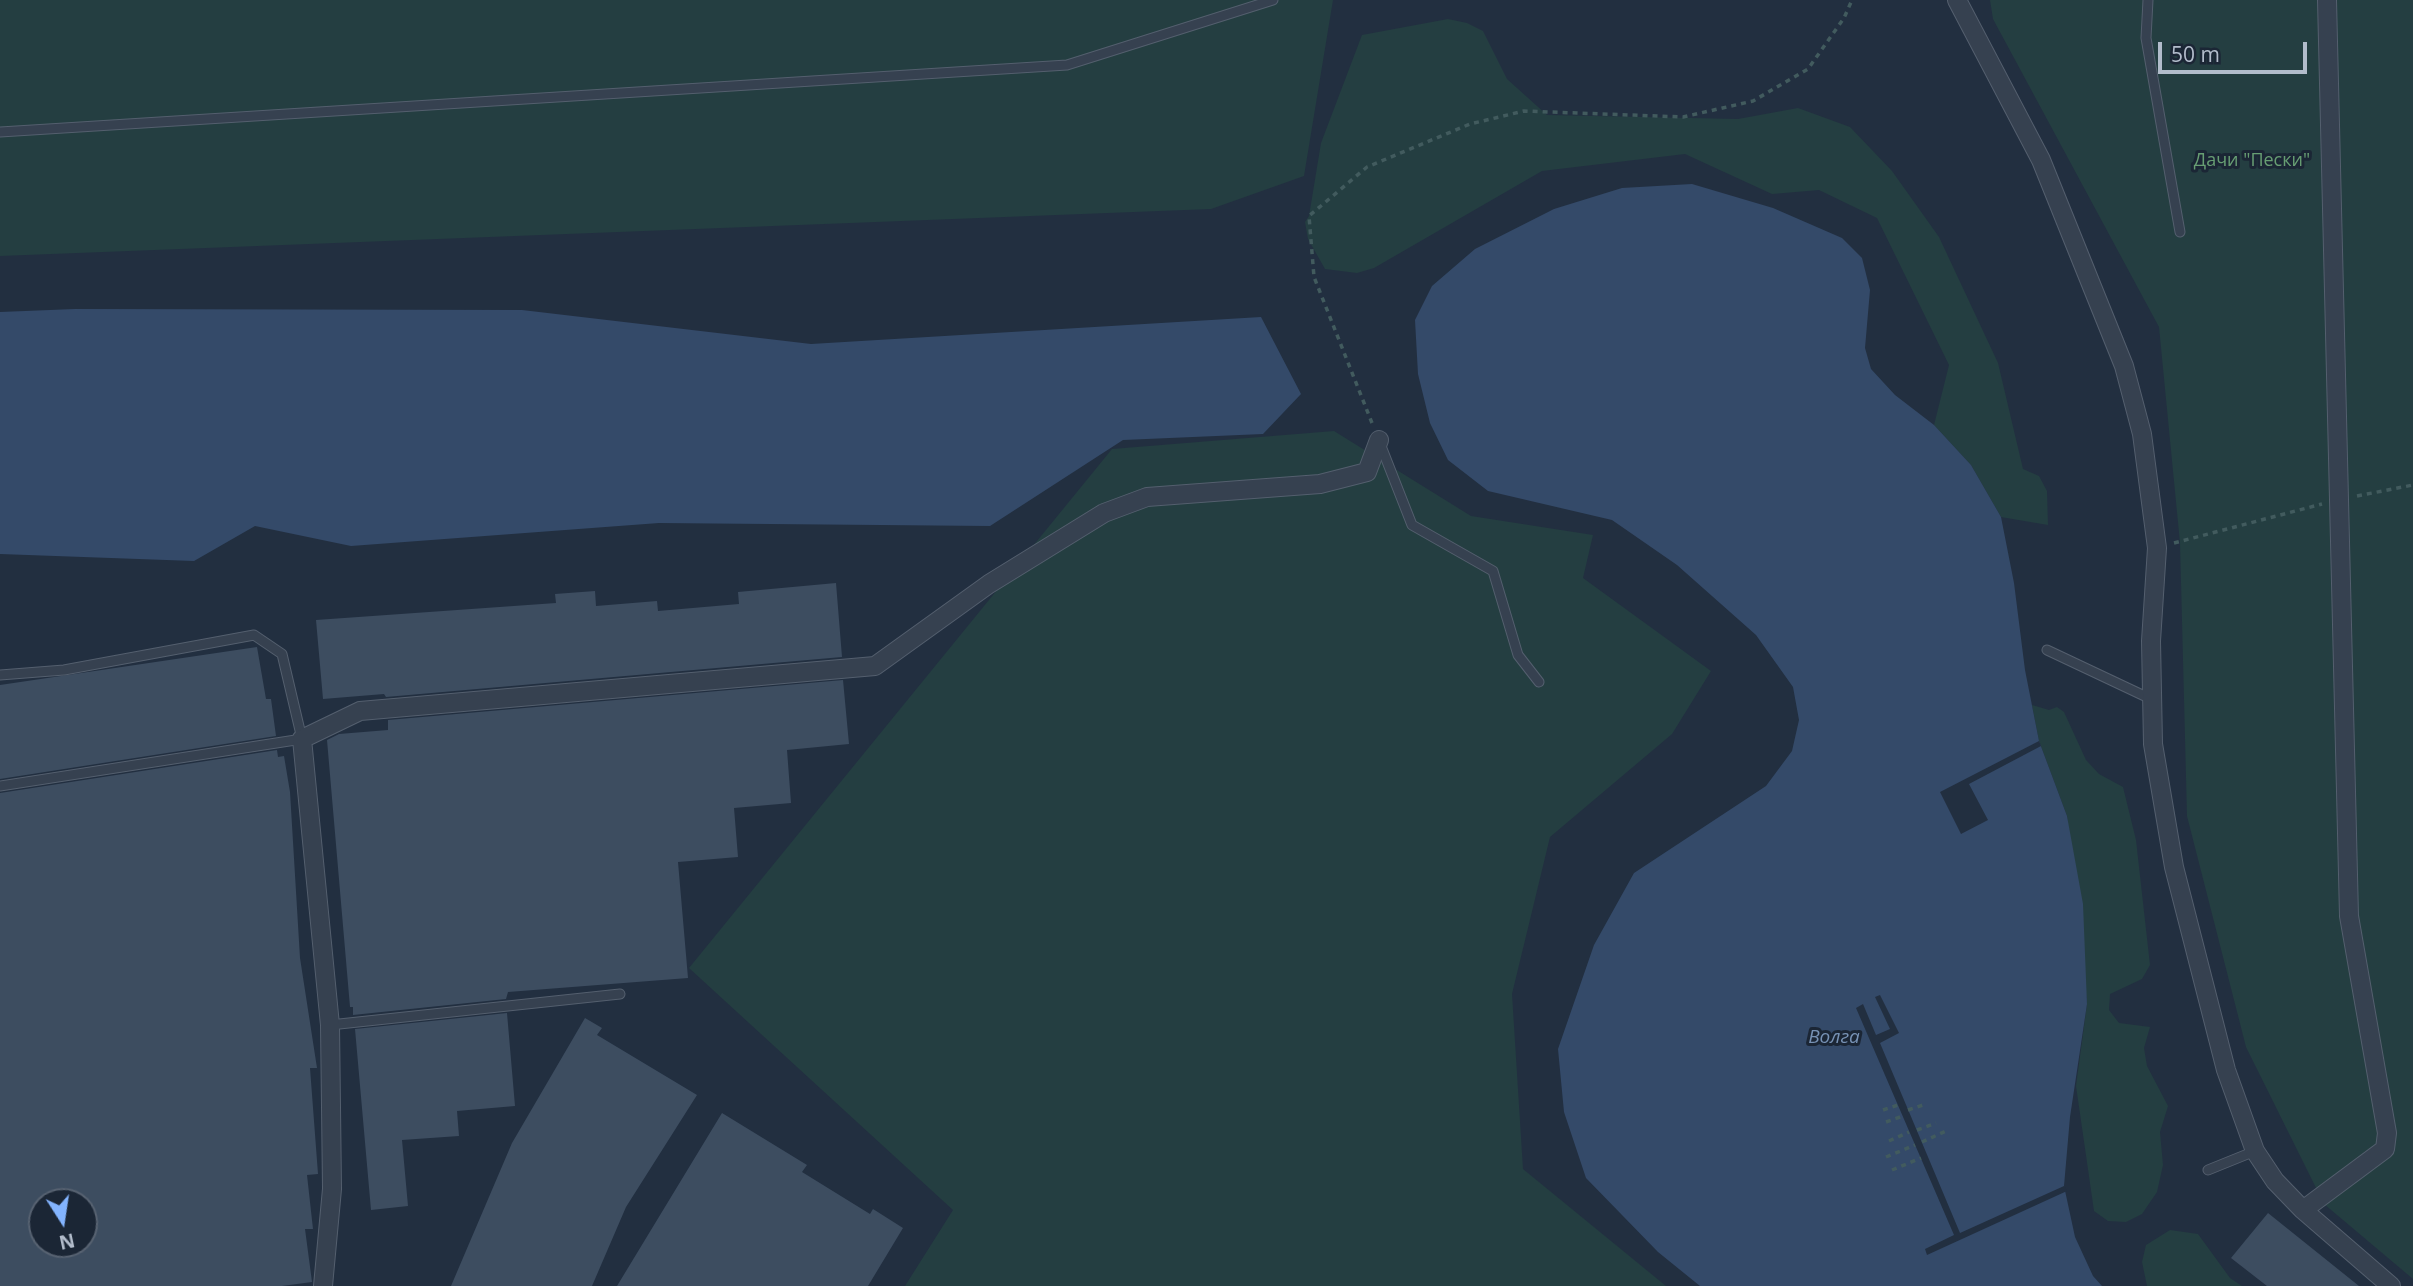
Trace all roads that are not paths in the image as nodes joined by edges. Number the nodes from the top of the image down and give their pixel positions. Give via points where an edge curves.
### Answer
1 (1273, 0) edge
2 (1957, 0) edge
3 (2147, 0) edge
4 (2327, 0) edge
5 (0, 132) edge
6 (2180, 232) dead end
7 (1379, 440) joint
8 (2047, 650) dead end
9 (0, 675) edge
10 (1539, 682) dead end
11 (2152, 700) junction
12 (302, 739) junction
13 (0, 786) edge
14 (620, 994) dead end
15 (330, 1025) junction
16 (2255, 1151) junction
17 (2208, 1170) dead end
18 (2303, 1210) junction
19 (323, 1286) edge
20 (2391, 1286) edge

1 - 5 lane via 1067,65
2 - 11 street via 2041,160 2124,366 2142,434 2157,548
3 - 6 lane via 2146,38
4 - 18 street via 2349,916 2387,1133 2385,1149
7 - 10 lane via 1412,525 1493,571 1518,655
7 - 12 street via 1367,472 1320,484 1147,497 1104,513 989,584 875,666 360,711
8 - 11 lane
9 - 12 lane via 64,670 254,635 282,654
11 - 16 street via 2153,744 2174,867 2226,1070
12 - 13 lane
12 - 15 street
14 - 15 lane
15 - 19 street via 332,1189
16 - 17 lane
16 - 18 street
18 - 20 street

